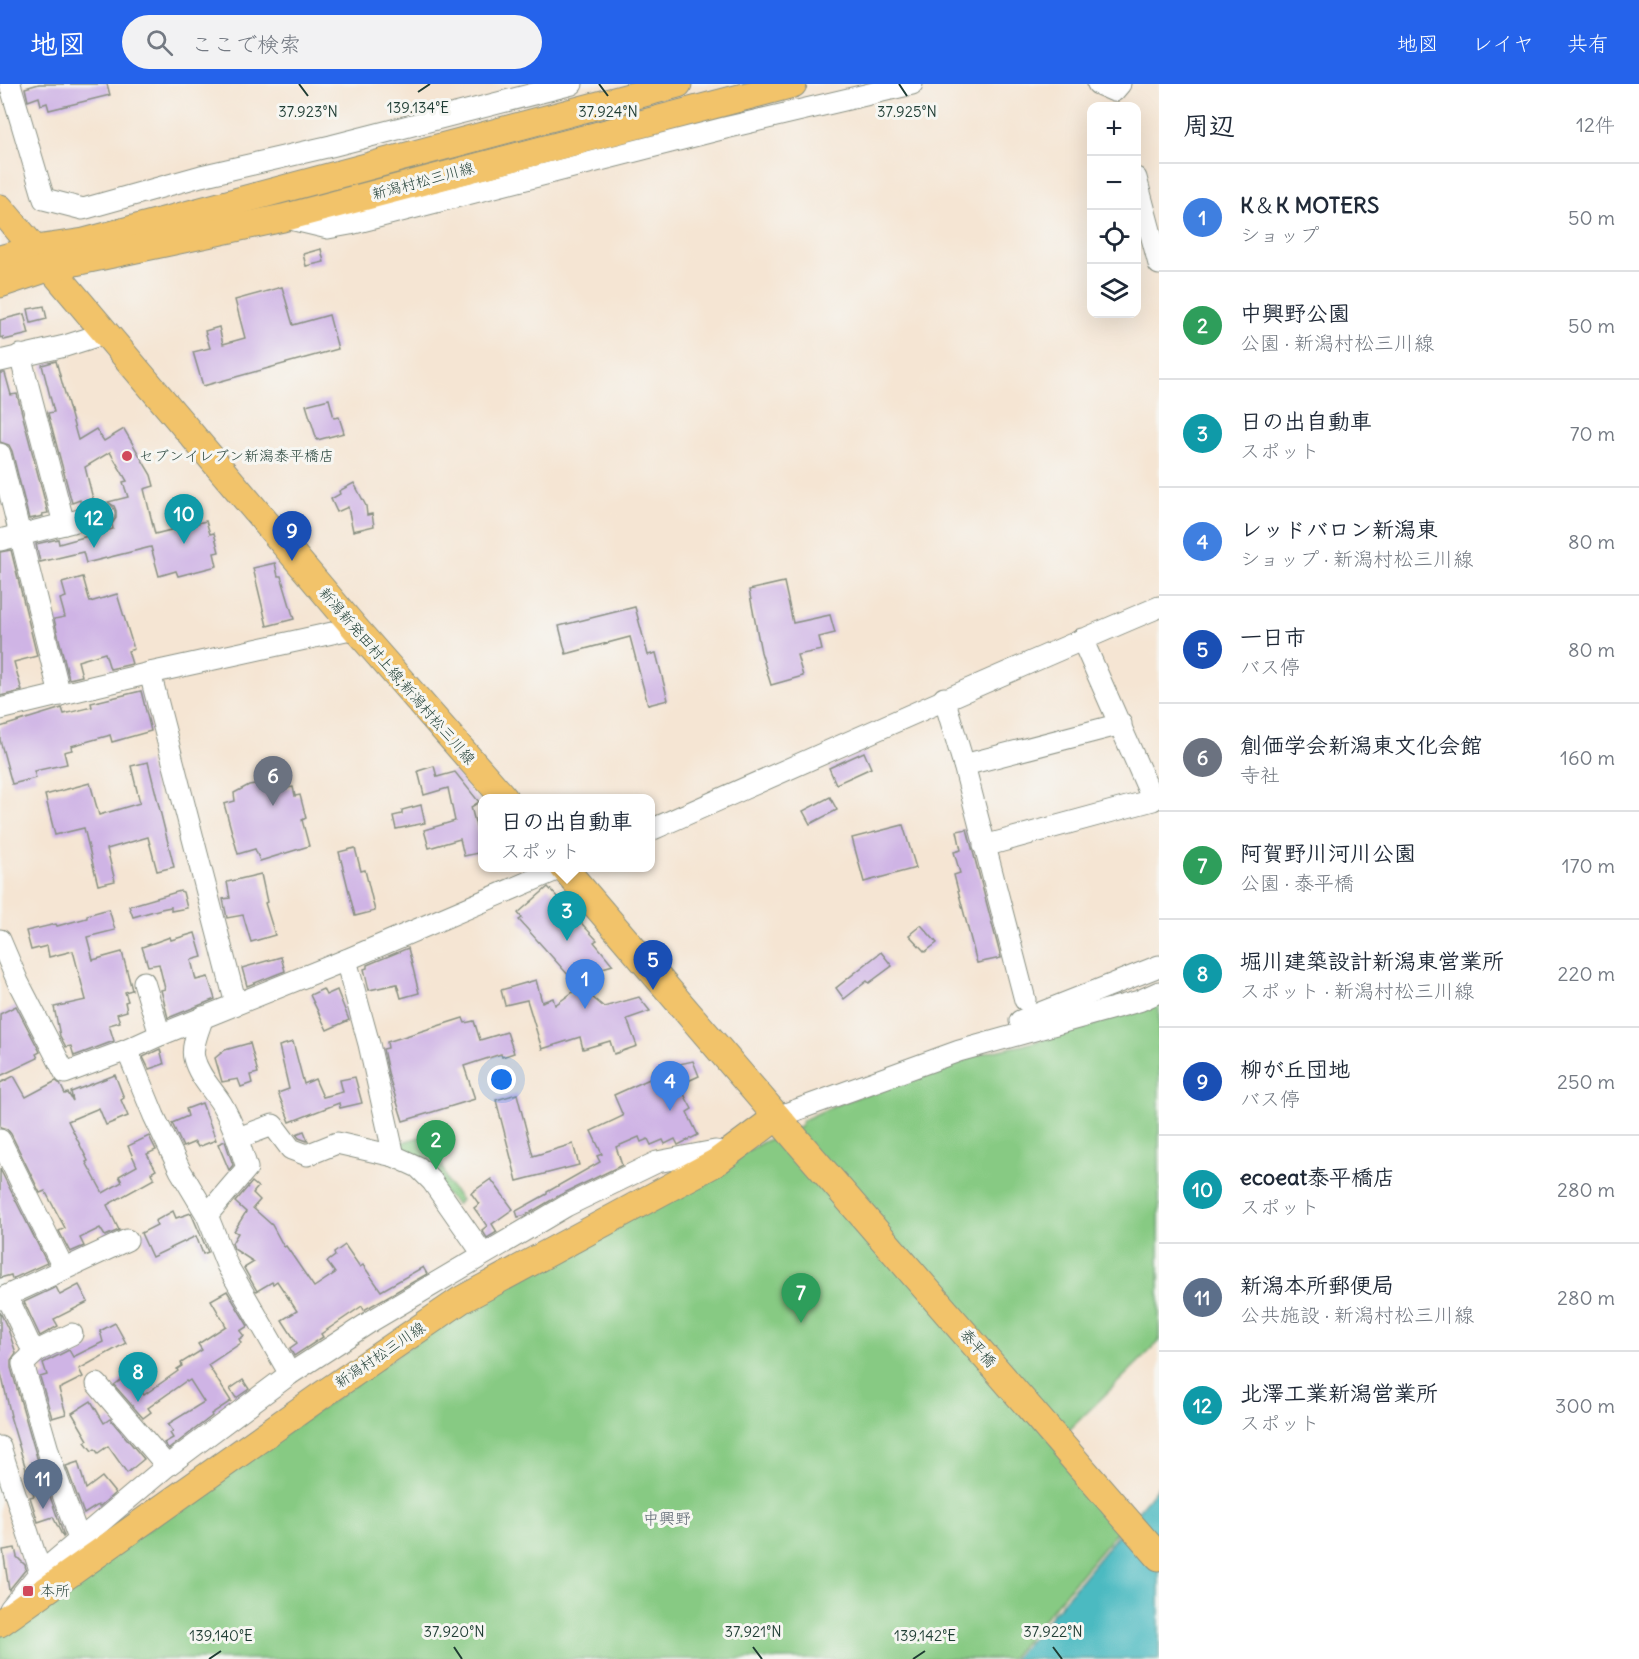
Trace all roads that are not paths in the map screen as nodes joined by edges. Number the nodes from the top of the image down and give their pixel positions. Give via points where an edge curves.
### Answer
1 (10, 84) edge
2 (572, 84) edge
3 (678, 84) edge
4 (793, 84) edge
5 (912, 84) edge
6 (201, 176) junction
7 (1141, 194) edge
8 (0, 208) edge
9 (191, 214) junction
10 (283, 218) junction
11 (44, 258) junction
12 (0, 259) edge
13 (1159, 264) edge
14 (0, 285) edge
15 (106, 333) junction
16 (10, 358) edge
17 (0, 454) edge
18 (104, 514) dead end
19 (64, 524) junction
20 (21, 535) junction
21 (0, 540) edge
22 (1159, 606) edge
23 (355, 628) junction
24 (1082, 639) junction
25 (150, 673) junction
26 (60, 695) junction
27 (944, 698) junction
28 (0, 709) edge
29 (1121, 724) junction
30 (964, 765) junction
31 (500, 794) edge
32 (1156, 807) edge
33 (655, 828) edge
34 (984, 846) junction
35 (551, 872) edge
36 (567, 872) edge
37 (0, 940) edge
38 (346, 960) junction
39 (1159, 966) edge
40 (144, 982) dead end
41 (1159, 992) edge
42 (1025, 1000) dead end
43 (236, 1004) junction
44 (203, 1017) junction
45 (160, 1035) junction
46 (975, 1046) junction
47 (127, 1050) junction
48 (777, 1117) junction
49 (238, 1138) junction
50 (0, 1140) edge
51 (728, 1153) junction
52 (393, 1156) junction
53 (207, 1215) junction
54 (126, 1240) dead end
55 (483, 1254) junction
56 (64, 1269) junction
57 (4, 1298) edge
58 (72, 1334) dead end
59 (37, 1351) junction
60 (290, 1374) junction
61 (97, 1384) dead end
62 (0, 1447) edge
63 (167, 1466) junction
64 (79, 1539) junction
65 (1159, 1557) edge
66 (41, 1573) junction
67 (0, 1621) edge

1 - 6 street via 44,199 83,208
2 - 6 street
3 - 9 main road, 新潟村松三川線
4 - 10 main road, 新潟村松三川線
5 - 10 street via 350,224 328,228
6 - 9 street
7 - 13 street
8 - 11 main road, 新潟新発田村上線;新潟村松三川線
9 - 11 main road, 新潟村松三川線 via 76,244
10 - 11 main road, 新潟村松三川線
11 - 12 main road
11 - 14 main road
11 - 15 main road, 新潟新発田村上線;新潟村松三川線
15 - 16 street
15 - 23 main road, 新潟新発田村上線;新潟村松三川線
16 - 19 street
17 - 20 street
18 - 19 street
19 - 20 street
20 - 21 street
20 - 26 street
22 - 24 street
23 - 25 street
23 - 31 main road, 新潟新発田村上線;新潟村松三川線
24 - 27 street
24 - 29 street
25 - 26 street
25 - 43 street
26 - 28 street
27 - 30 street
27 - 33 street
29 - 30 street
29 - 32 street
30 - 34 street
32 - 34 street
34 - 42 street
35 - 38 street
36 - 48 main road
37 - 47 street via 65,1073
38 - 43 street
38 - 52 street
39 - 46 street via 990,1033
40 - 45 street
41 - 46 street via 1139,1001
43 - 44 street
44 - 45 street
44 - 49 street via 193,1057
45 - 47 street
46 - 48 street
47 - 53 street via 175,1160
48 - 51 main road, 新潟村松三川線
48 - 65 main road, 泰平橋
49 - 52 street via 273,1125 291,1149 308,1155 337,1143
49 - 53 street via 247,1168
50 - 56 street
51 - 55 street via 715,1151 657,1162 566,1206
51 - 67 main road, 新潟村松三川線 via 461,1300
52 - 55 street via 418,1167 432,1181
53 - 60 street via 227,1265
54 - 56 street
55 - 60 street
56 - 57 street
57 - 59 street
58 - 59 street
59 - 64 street via 23,1364
60 - 63 street
61 - 63 street
62 - 66 street
63 - 64 street
64 - 66 street
66 - 67 street

